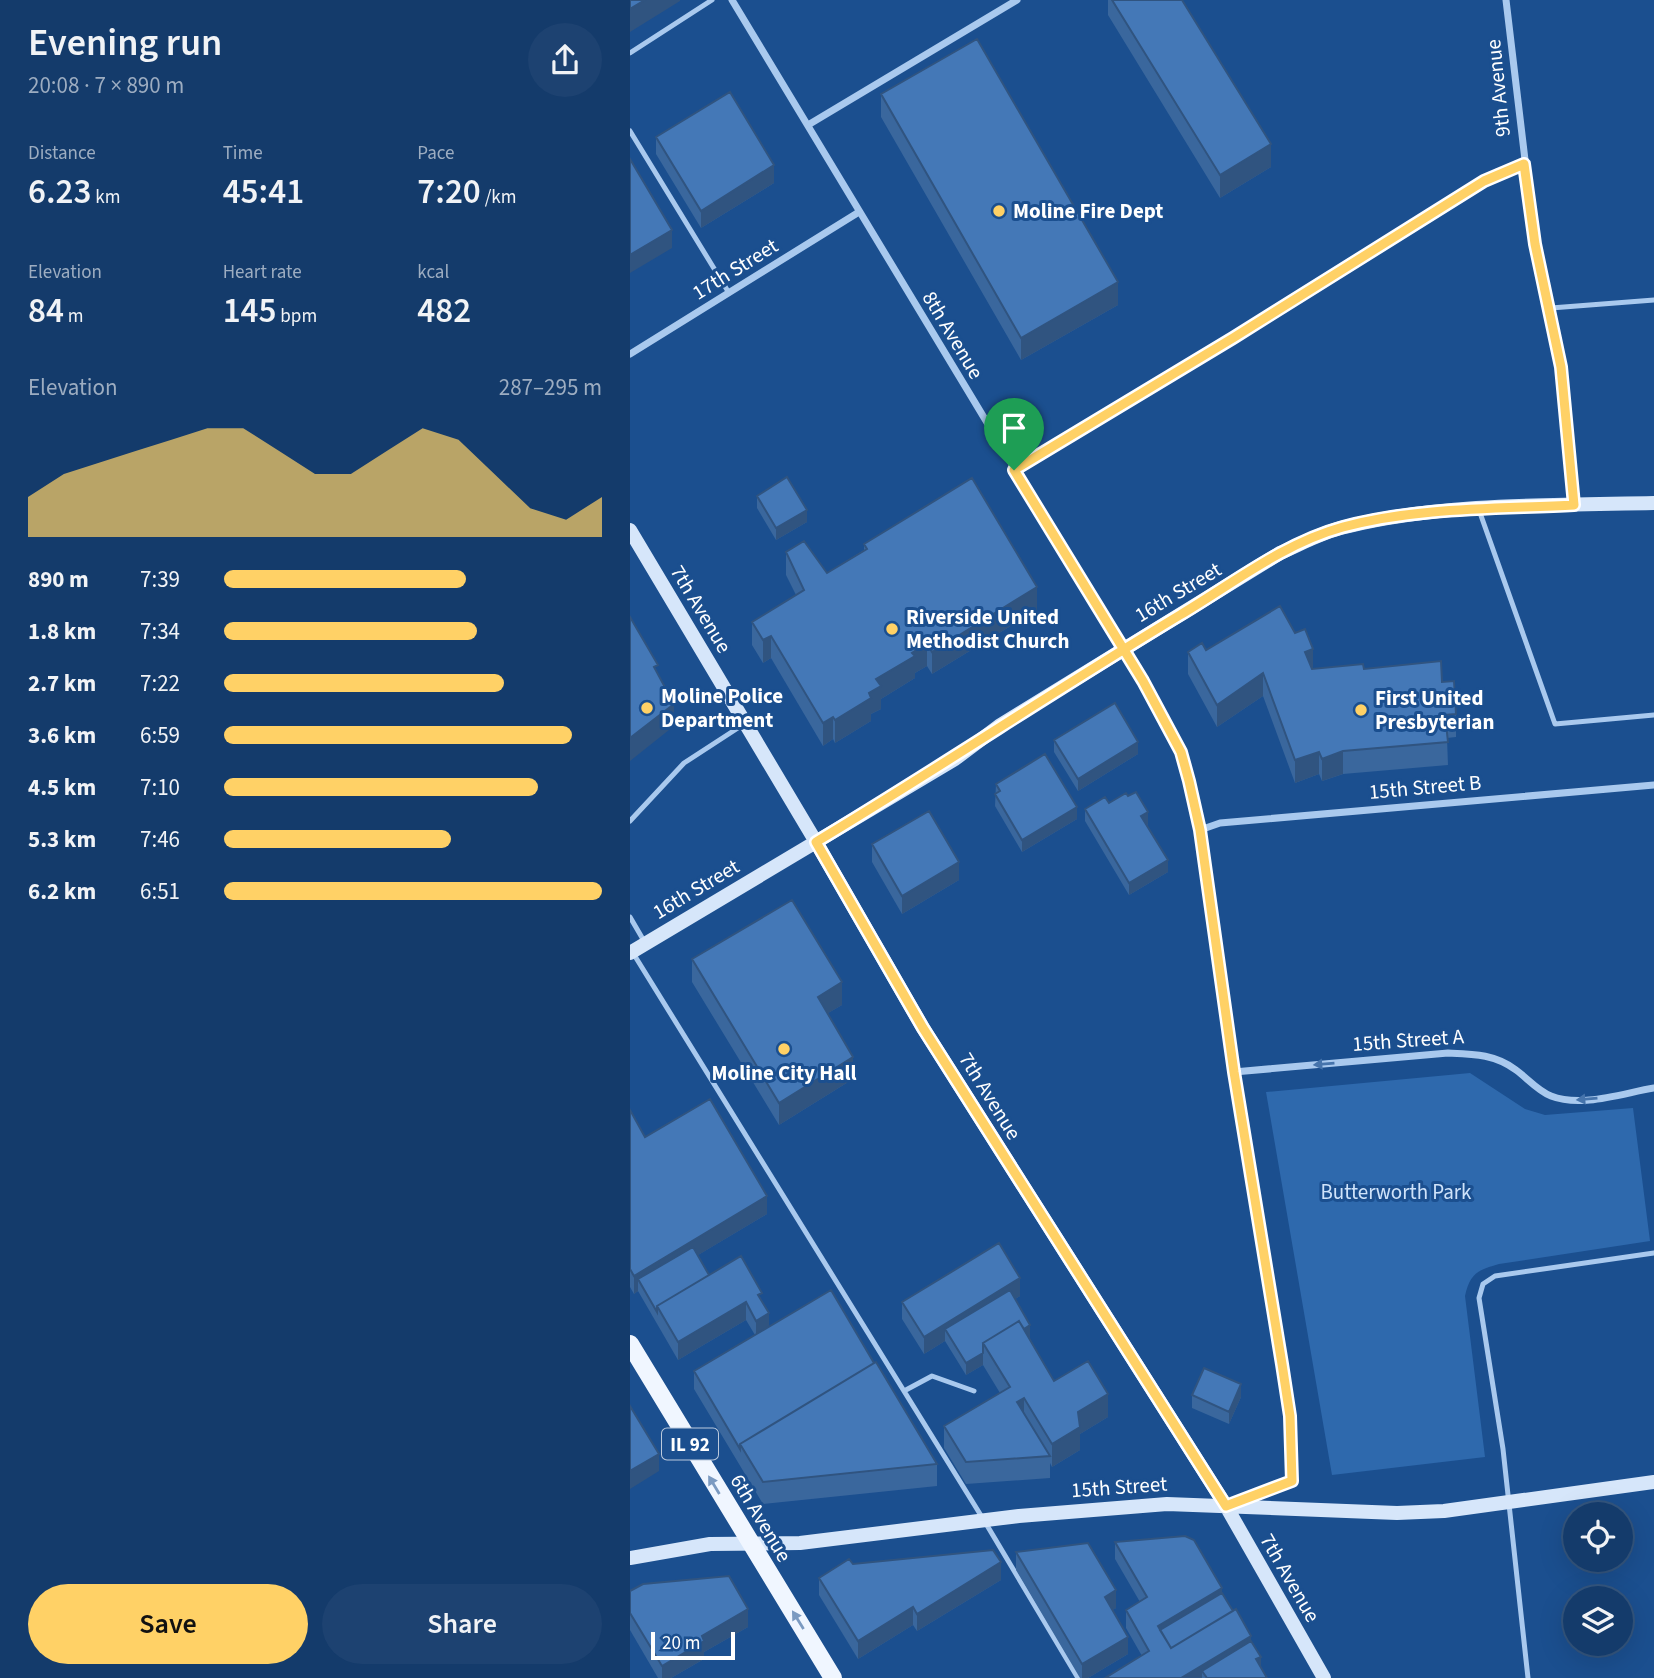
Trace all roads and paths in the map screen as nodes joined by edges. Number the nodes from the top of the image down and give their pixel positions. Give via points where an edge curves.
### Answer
1 (712, 0) edge
2 (732, 0) edge
3 (1017, 0) edge
4 (1506, 0) edge
5 (630, 53) edge
6 (808, 125) junction
7 (630, 131) edge
8 (1524, 164) junction
9 (859, 212) junction
10 (729, 293) junction
11 (1654, 300) edge
12 (1551, 307) junction
13 (630, 354) edge
14 (1014, 470) junction
15 (1654, 503) edge
16 (1574, 505) junction
17 (1479, 510) junction
18 (630, 530) edge
19 (1124, 649) junction
20 (1654, 715) edge
21 (745, 723) junction
22 (1654, 785) edge
23 (630, 821) edge
24 (1200, 830) junction
25 (816, 842) junction
26 (630, 917) edge
27 (646, 944) junction
28 (631, 953) edge
29 (1234, 1072) junction
30 (1654, 1088) edge
31 (721, 1095) junction
32 (710, 1101) edge
33 (1654, 1253) edge
34 (841, 1289) junction
35 (829, 1295) edge
36 (630, 1344) edge
37 (904, 1391) junction
38 (974, 1391) dead end
39 (1654, 1482) edge
40 (1509, 1505) junction
41 (1226, 1506) junction
42 (985, 1522) junction
43 (749, 1544) junction
44 (630, 1558) edge
45 (833, 1678) edge
46 (1078, 1678) edge
47 (1324, 1678) edge
48 (1528, 1678) edge

1 - 5 lane
2 - 6 street, 8th Avenue
3 - 6 street
4 - 8 street, 9th Avenue
6 - 9 street, 8th Avenue
7 - 10 lane
8 - 12 street, 9th Avenue via 1535,244
8 - 14 lane via 1484,181
9 - 10 street, 17th Street
9 - 14 street, 8th Avenue
10 - 13 street, 17th Street
11 - 12 lane
12 - 16 street, 9th Avenue
14 - 19 street, 8th Avenue
15 - 16 street, 16th Street
16 - 17 street, 16th Street
17 - 19 street, 16th Street via 1386,519 1320,535 1280,553
17 - 20 lane via 1555,724
18 - 21 street, 7th Avenue
19 - 24 street, 8th Avenue via 1181,752
19 - 25 street, 16th Street
21 - 23 lane via 684,763
21 - 25 street, 7th Avenue
22 - 24 street, 15th Street B via 1220,823
24 - 29 street, 8th Avenue
25 - 27 street, 16th Street
25 - 41 street, 7th Avenue via 923,1028
26 - 27 lane
27 - 28 street, 16th Street
28 - 31 lane
30 -> 29 street, 15th Street A via 1564,1100 1548,1096 1496,1058 1476,1054
29 - 41 street, 8th Avenue via 1282,1364 1293,1463 1292,1481
31 - 32 lane
31 - 34 lane
33 - 40 lane via 1522,1270 1483,1284 1480,1311
34 - 35 lane
34 - 37 lane
43 -> 36 main road, 6th Avenue / IL 92
37 - 38 lane via 932,1376
37 - 42 lane
39 - 40 street, 15th Street
40 - 41 street, 15th Street via 1397,1513
40 - 48 lane
41 - 42 street, 15th Street via 1167,1504
41 - 47 street, 7th Avenue
42 - 43 street, 15th Street via 800,1543
42 - 46 lane
43 - 44 street, 15th Street via 710,1544
45 -> 43 main road, 6th Avenue / IL 92

